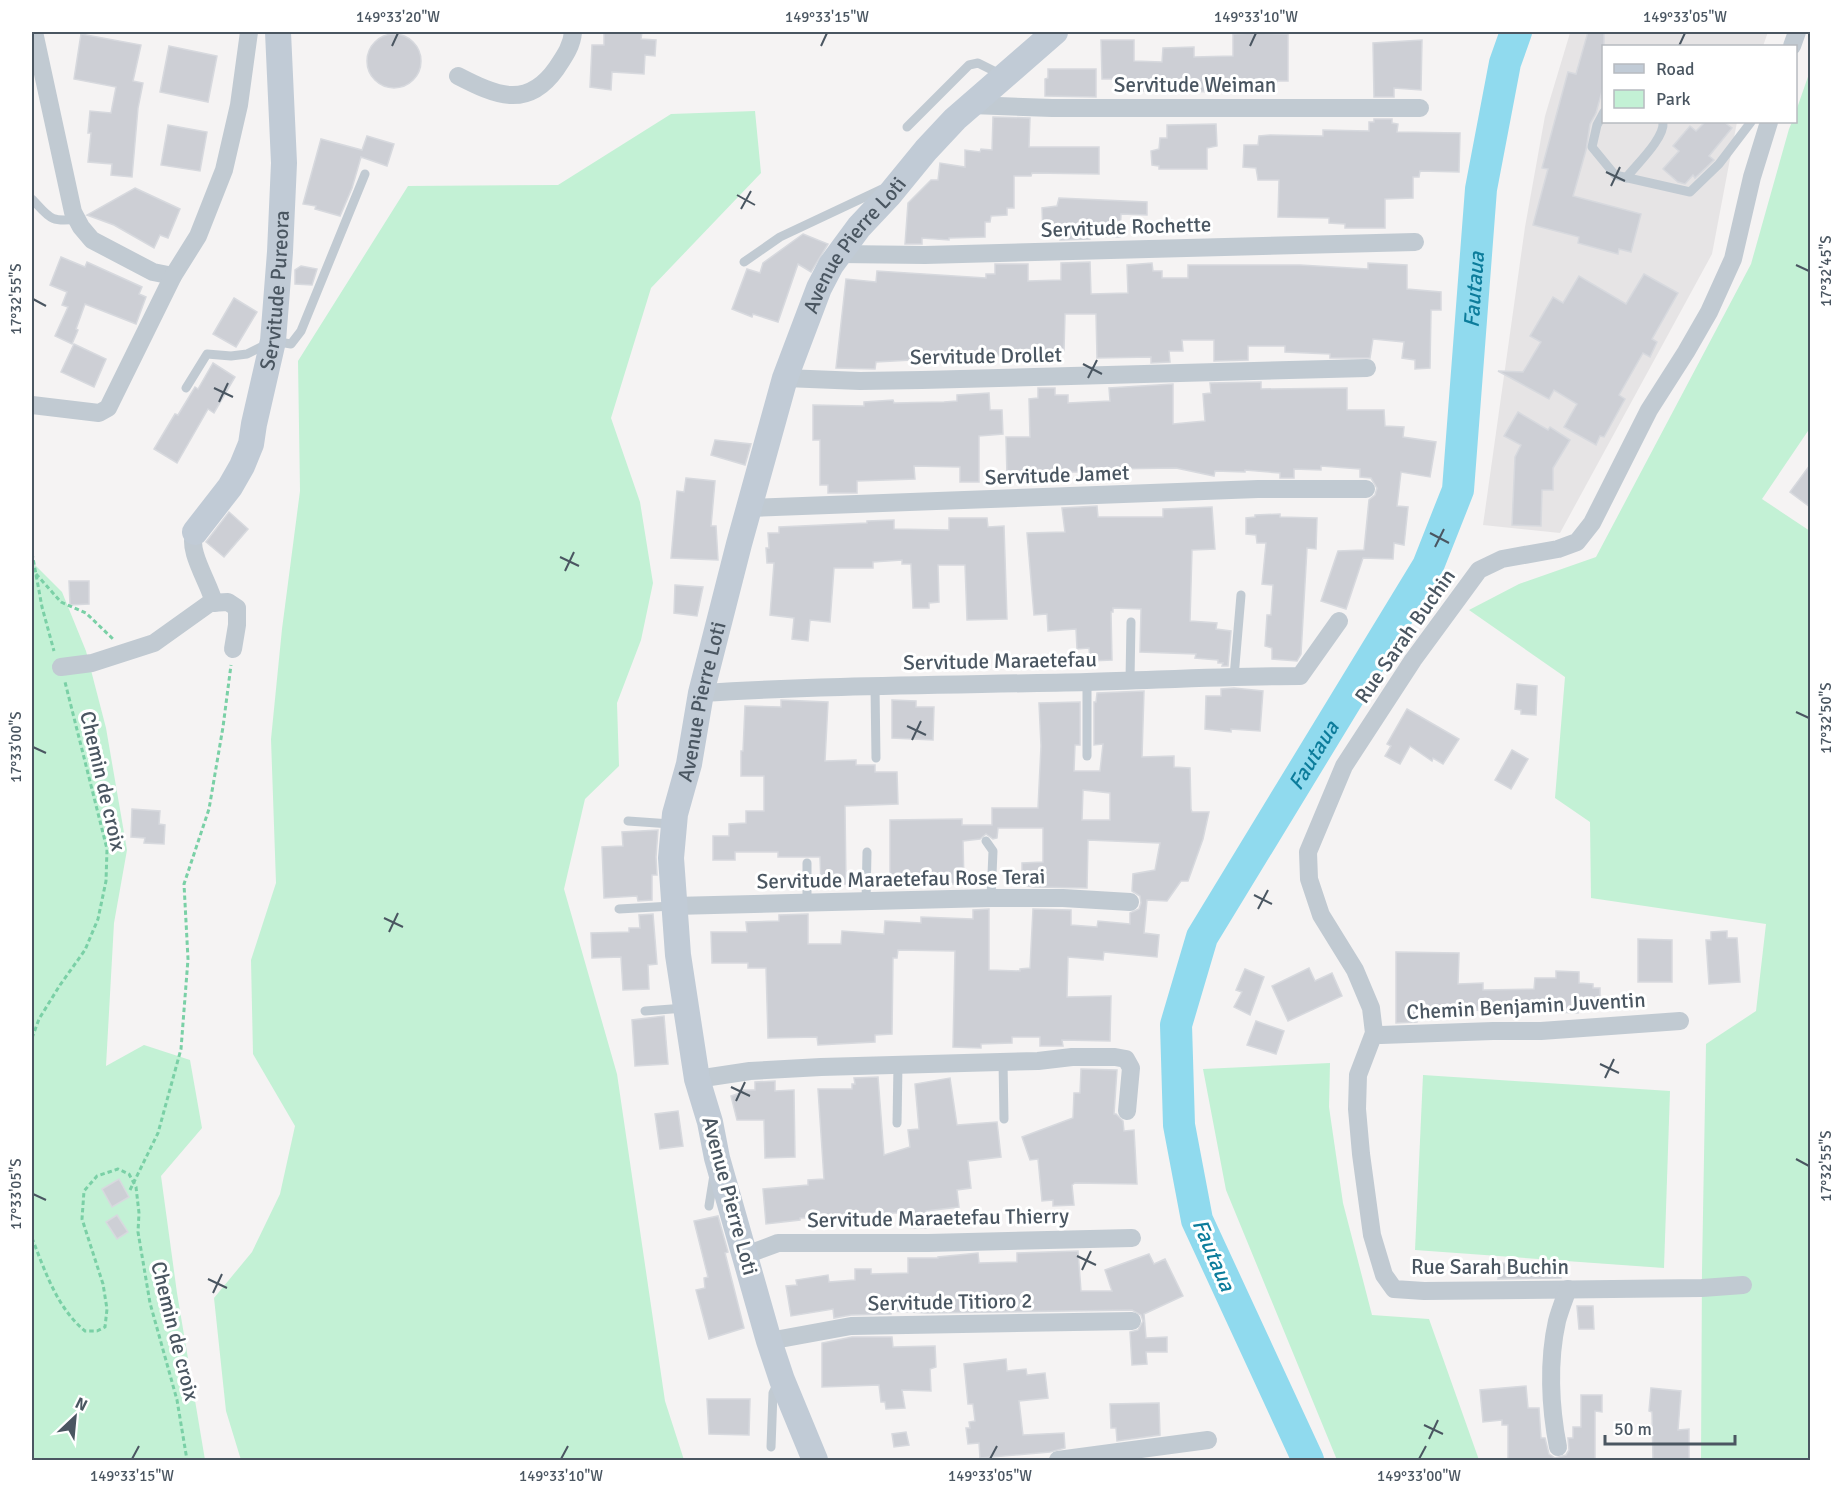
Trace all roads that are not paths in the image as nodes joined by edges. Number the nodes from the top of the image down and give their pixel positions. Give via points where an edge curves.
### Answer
1 (34, 32) edge
2 (249, 32) edge
3 (278, 32) edge
4 (573, 32) edge
5 (1055, 32) edge
6 (36, 55) edge
7 (458, 76) dead end
8 (1004, 76) junction
9 (971, 105) junction
10 (1420, 108) dead end
11 (1602, 116) edge
12 (1663, 123) edge
13 (1750, 123) edge
14 (1769, 123) edge
15 (907, 127) dead end
16 (365, 174) dead end
17 (1626, 178) junction
18 (902, 180) junction
19 (32, 199) edge
20 (77, 219) junction
21 (1415, 242) dead end
22 (839, 254) junction
23 (744, 262) dead end
24 (173, 276) junction
25 (273, 341) junction
26 (1367, 368) dead end
27 (785, 378) junction
28 (186, 388) dead end
29 (32, 405) edge
30 (1366, 489) dead end
31 (749, 508) junction
32 (195, 531) joint
33 (1241, 595) dead end
34 (214, 603) junction
35 (1340, 621) dead end
36 (1131, 622) dead end
37 (233, 649) road end
38 (61, 668) road end
39 (1234, 677) junction
40 (1130, 680) junction
41 (1087, 682) junction
42 (875, 686) junction
43 (701, 693) junction
44 (1087, 756) dead end
45 (876, 759) dead end
46 (628, 821) dead end
47 (674, 824) junction
48 (986, 842) dead end
49 (867, 852) dead end
50 (807, 862) dead end
51 (991, 898) junction
52 (866, 902) junction
53 (1130, 902) dead end
54 (807, 903) junction
55 (674, 906) junction
56 (619, 909) dead end
57 (685, 1008) junction
58 (645, 1011) dead end
59 (1680, 1021) dead end
60 (1374, 1033) junction
61 (1003, 1062) junction
62 (898, 1065) junction
63 (697, 1079) junction
64 (1127, 1112) dead end
65 (1004, 1119) dead end
66 (897, 1123) dead end
67 (717, 1158) junction
68 (710, 1206) dead end
69 (1132, 1238) dead end
70 (746, 1255) junction
71 (1743, 1285) dead end
72 (1573, 1289) junction
73 (1132, 1321) dead end
74 (769, 1341) junction
75 (782, 1380) junction
76 (1208, 1440) dead end
77 (771, 1447) dead end
78 (1558, 1447) dead end
79 (815, 1461) edge
80 (1058, 1461) edge

1 - 6 street
2 - 24 street via 239,105 224,170 198,236
3 - 25 main road, Servitude Pureora via 284,163
4 - 7 street via 566,55 538,89 502,96
5 - 8 main road, Avenue Pierre Loti
6 - 20 street
8 - 9 main road, Avenue Pierre Loti
8 - 15 lane via 978,63 969,65
9 - 10 street, Servitude Weiman
9 - 18 main road, Avenue Pierre Loti
11 - 17 lane via 1592,147 1615,175
12 - 17 lane via 1658,138
13 - 17 lane via 1719,164 1690,192
14 - 60 street, Rue Sarah Buchin via 1733,259 1709,312 1649,410 1592,523 1577,542 1502,559 1479,570 1413,660 1344,766 1308,852 1309,879 1321,915 1364,987
16 - 25 lane via 301,331 291,344
18 - 22 main road, Avenue Pierre Loti
18 - 23 lane via 780,237
19 - 20 lane via 50,218
20 - 24 street via 92,240 153,272
21 - 22 street, Servitude Rochette
22 - 27 main road, Avenue Pierre Loti via 819,288
24 - 29 street via 108,408 99,413
25 - 28 lane via 247,354 207,354
25 - 32 main road, Servitude Pureora via 251,444 242,466
26 - 27 street, Servitude Drollet via 922,380
27 - 31 main road, Avenue Pierre Loti
30 - 31 street, Servitude Jamet via 1258,489
31 - 43 main road, Avenue Pierre Loti
32 - 34 street via 193,548
33 - 39 lane
34 - 37 street via 228,602 237,608
34 - 38 street via 154,643 92,663
35 - 39 street, Servitude Maraetefau via 1300,676
36 - 40 lane
39 - 40 street, Servitude Maraetefau
40 - 41 street, Servitude Maraetefau
41 - 42 street, Servitude Maraetefau
41 - 44 lane
42 - 43 street, Servitude Maraetefau
42 - 45 lane
43 - 47 main road, Avenue Pierre Loti
46 - 47 lane
47 - 55 main road, Avenue Pierre Loti
48 - 51 lane via 993,851
49 - 52 lane
50 - 54 lane
51 - 52 street, Servitude Maraetefau Rose Terai
51 - 53 street, Servitude Maraetefau Rose Terai
52 - 54 street, Servitude Maraetefau Rose Terai
54 - 55 street, Servitude Maraetefau Rose Terai
55 - 56 lane
55 - 57 main road, Avenue Pierre Loti
57 - 58 lane
57 - 63 main road, Avenue Pierre Loti
59 - 60 street, Chemin Benjamin Juventin via 1541,1031
60 - 72 street, Rue Sarah Buchin via 1358,1075 1361,1154 1372,1236 1384,1275 1394,1289
61 - 62 street
61 - 64 street via 1072,1057 1126,1059 1131,1068
61 - 65 lane
62 - 63 street via 750,1071
62 - 66 lane
63 - 67 main road, Avenue Pierre Loti
67 - 68 lane
67 - 70 main road, Avenue Pierre Loti
69 - 70 street, Servitude Maraetefau Thierry via 778,1243
70 - 74 main road, Avenue Pierre Loti
71 - 72 street
72 - 78 street via 1557,1321 1552,1365 1553,1422
73 - 74 street, Servitude Titioro 2 via 850,1326
74 - 75 main road, Avenue Pierre Loti
75 - 77 lane via 773,1393
75 - 79 main road, Avenue Pierre Loti
76 - 80 street

